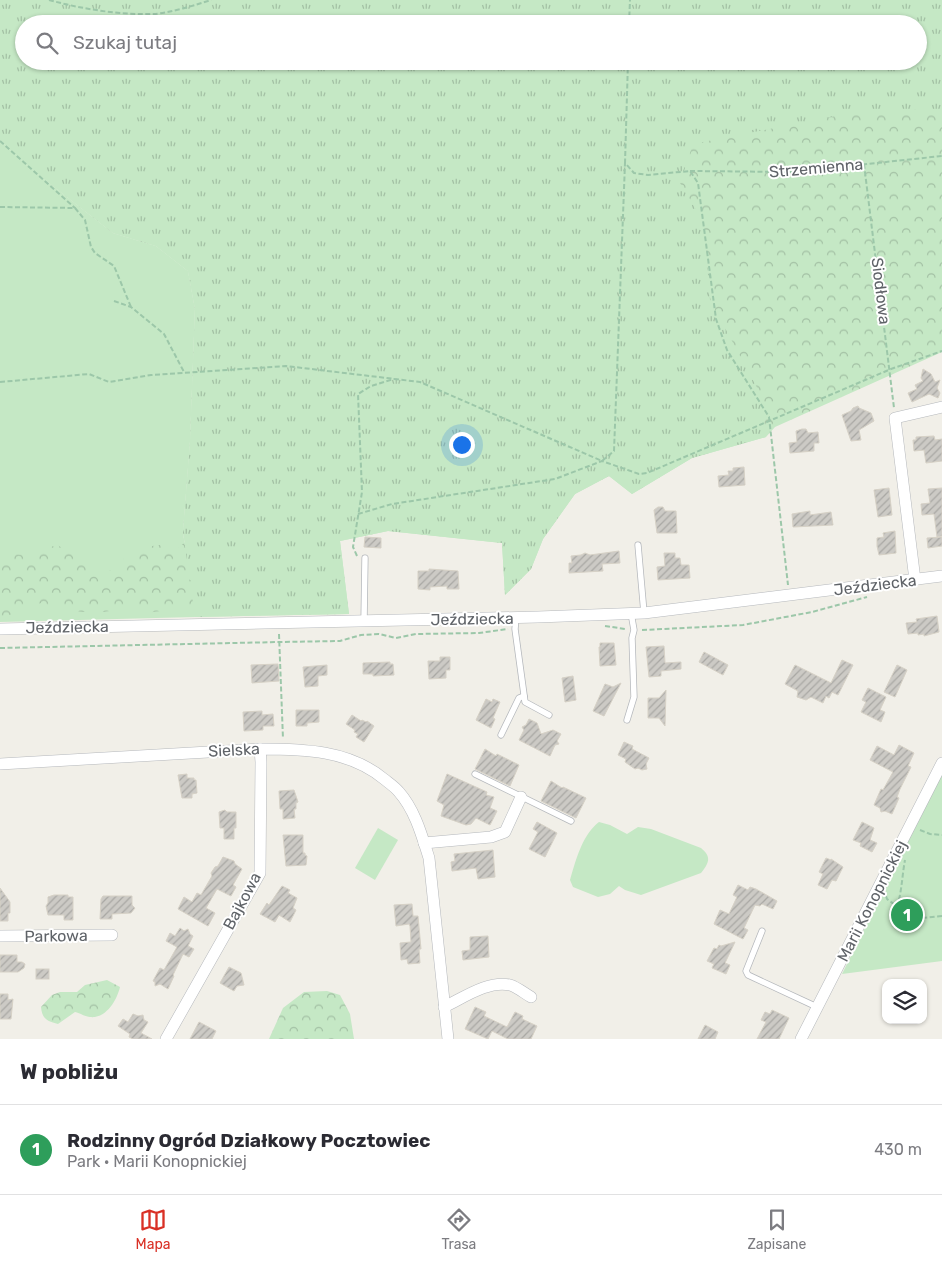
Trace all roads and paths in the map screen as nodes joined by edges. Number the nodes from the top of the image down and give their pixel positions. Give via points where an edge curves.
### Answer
1 (49, 0) edge
2 (211, 0) edge
3 (630, 0) edge
4 (629, 15) edge
5 (628, 70) edge
6 (0, 141) edge
7 (942, 156) edge
8 (625, 162) junction
9 (864, 164) junction
10 (690, 171) junction
11 (0, 207) edge
12 (75, 208) junction
13 (114, 301) dead end
14 (131, 307) junction
15 (942, 350) edge
16 (891, 370) junction
17 (184, 372) junction
18 (396, 379) junction
19 (0, 382) edge
20 (942, 407) edge
21 (896, 418) junction
22 (770, 421) junction
23 (602, 462) junction
24 (358, 514) junction
25 (638, 545) dead end
26 (365, 558) dead end
27 (365, 570) junction
28 (942, 576) edge
29 (915, 580) junction
30 (789, 595) junction
31 (631, 613) junction
32 (644, 613) junction
33 (516, 617) junction
34 (364, 621) junction
35 (278, 623) junction
36 (0, 629) edge
37 (524, 696) junction
38 (549, 716) dead end
39 (627, 720) dead end
40 (500, 735) dead end
41 (260, 749) junction
42 (284, 749) junction
43 (942, 763) edge
44 (0, 764) edge
45 (474, 774) dead end
46 (522, 797) junction
47 (571, 821) dead end
48 (917, 829) dead end
49 (942, 835) edge
50 (424, 843) junction
51 (906, 857) dead end
52 (882, 884) junction
53 (897, 907) junction
54 (942, 916) edge
55 (762, 931) dead end
56 (112, 935) dead end
57 (0, 936) edge
58 (531, 997) dead end
59 (444, 1008) junction
60 (817, 1008) junction
61 (166, 1039) edge
62 (448, 1039) edge
63 (801, 1039) edge

1 - 2 path via 111,12 155,14
3 - 4 path
5 - 8 path
6 - 12 path
7 - 9 path, Strzemienna
8 - 10 path, Strzemienna via 634,173
8 - 23 path via 614,451
9 - 10 path, Strzemienna via 792,172
9 - 16 path, Siodłowa
10 - 22 path via 698,183 716,319 727,350
11 - 12 path
12 - 14 path via 85,220 95,253 114,266
13 - 14 path
14 - 17 path via 164,334
15 - 16 path
16 - 21 path, Siodłowa
16 - 22 path
17 - 18 path via 286,366
17 - 19 path via 109,382 89,374
18 - 23 path via 420,382
18 - 24 path via 371,386 358,394 362,492
20 - 21 street
21 - 29 street
22 - 23 path via 647,473 639,474
22 - 30 path
23 - 24 path via 555,479 392,504
24 - 27 path via 353,547
25 - 32 lane
26 - 27 lane
27 - 34 lane
28 - 29 street, Jeździecka
29 - 30 street, Jeździecka
30 - 32 street, Jeździecka
31 - 32 street, Jeździecka
31 - 33 street, Jeździecka
31 - 39 lane via 634,697
33 - 34 street, Jeździecka
33 - 37 lane
34 - 35 street, Jeździecka
35 - 36 street, Jeździecka
35 - 42 path
37 - 38 lane via 525,702
37 - 40 lane via 519,698
41 - 42 street, Sielska
41 - 44 street, Sielska
41 - 61 street, Bajkowa via 260,873
42 - 50 street, Sielska via 337,754 373,770 399,791
43 - 52 street, Marii Konopnickiej
45 - 46 lane
46 - 47 lane
46 - 50 street via 505,832 490,837
48 - 49 path
50 - 59 street, Sielska via 429,858
51 - 53 path
52 - 53 path via 887,899
52 - 60 street, Marii Konopnickiej
53 - 54 path via 914,919
55 - 60 lane via 746,971 748,975
56 - 57 street, Parkowa
58 - 59 street via 512,986 489,985
59 - 62 street, Sielska
60 - 63 street, Marii Konopnickiej

